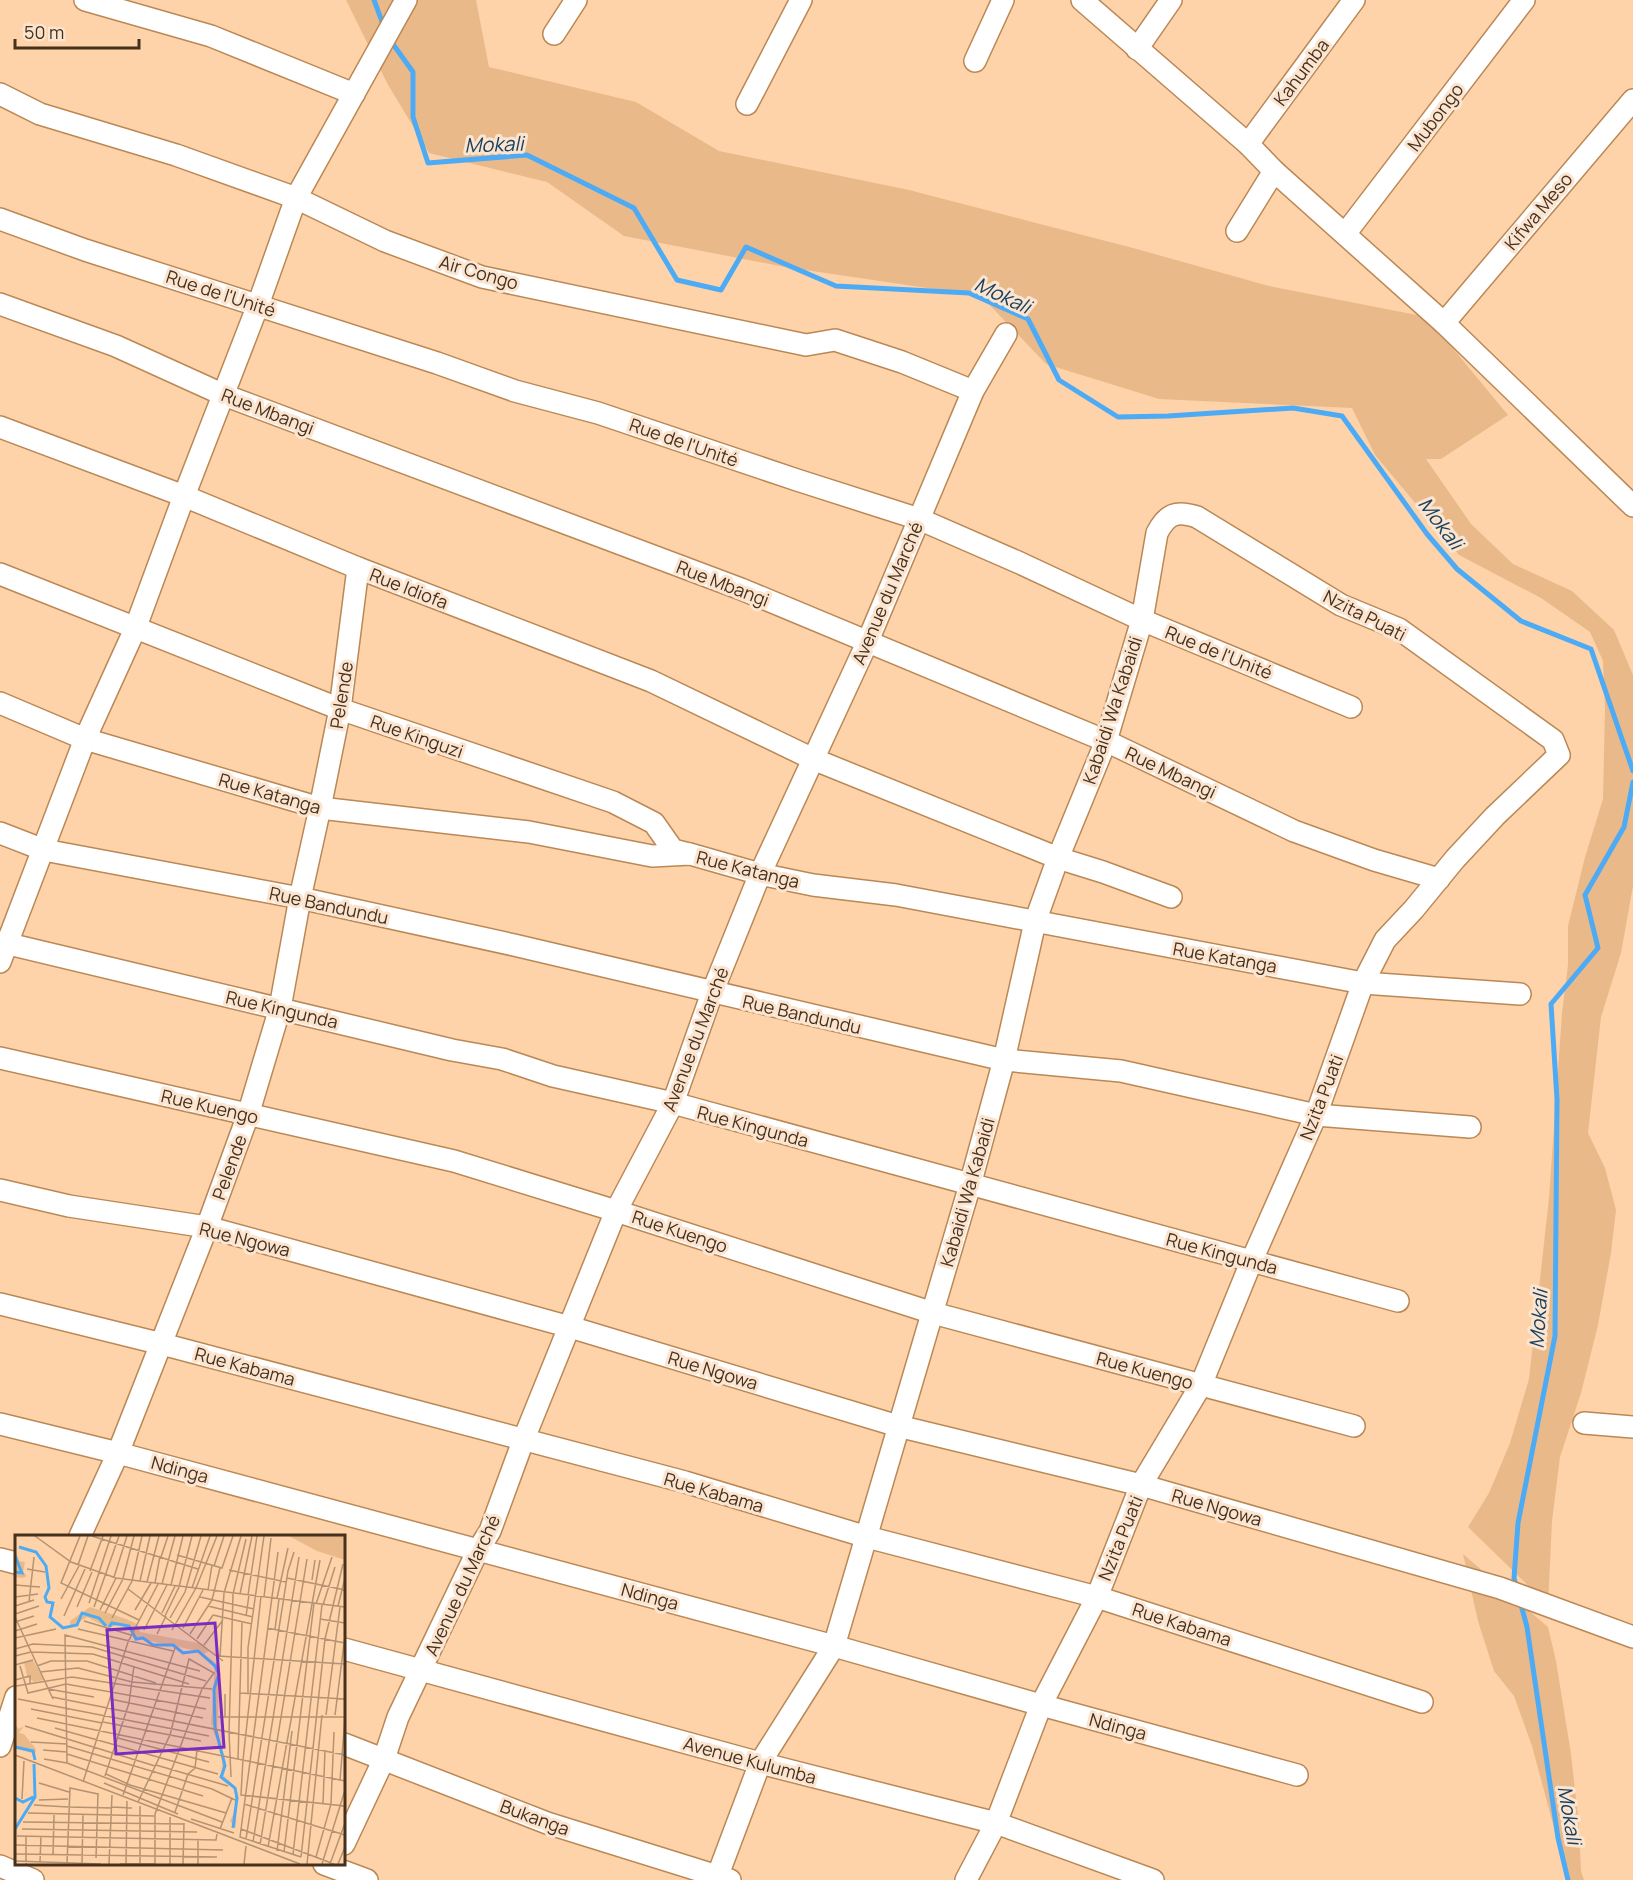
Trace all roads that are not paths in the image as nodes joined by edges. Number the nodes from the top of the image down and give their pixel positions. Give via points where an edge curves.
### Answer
1 (84, 0) edge
2 (406, 0) edge
3 (576, 0) edge
4 (801, 0) edge
5 (1003, 0) edge
6 (1082, 0) edge
7 (1171, 0) edge
8 (1354, 0) edge
9 (1524, 0) edge
10 (554, 34) dead end
11 (1137, 49) junction
12 (975, 61) dead end
13 (0, 94) edge
14 (354, 94) junction
15 (1633, 100) edge
16 (747, 104) dead end
17 (1248, 144) junction
18 (1274, 171) junction
19 (296, 198) junction
20 (0, 219) edge
21 (1237, 231) dead end
22 (1345, 234) junction
23 (0, 304) edge
24 (258, 305) junction
25 (1444, 323) junction
26 (1006, 334) dead end
27 (973, 391) junction
28 (224, 395) junction
29 (0, 427) edge
30 (184, 496) junction
31 (1633, 506) edge
32 (1197, 517) joint
33 (919, 519) junction
34 (358, 568) junction
35 (0, 574) edge
36 (1142, 620) junction
37 (135, 629) junction
38 (867, 643) junction
39 (0, 703) edge
40 (1351, 707) dead end
41 (340, 709) junction
42 (86, 739) junction
43 (1106, 741) junction
44 (813, 759) junction
45 (320, 808) junction
46 (0, 833) edge
47 (44, 850) junction
48 (690, 854) junction
49 (1058, 858) junction
50 (760, 874) junction
51 (1439, 879) junction
52 (1171, 897) dead end
53 (300, 898) junction
54 (1035, 922) junction
55 (3, 950) edge
56 (1364, 982) junction
57 (712, 993) junction
58 (1520, 994) dead end
59 (280, 1008) junction
60 (0, 1058) edge
61 (1004, 1060) junction
62 (673, 1103) junction
63 (248, 1115) junction
64 (1316, 1115) junction
65 (1470, 1127) dead end
66 (970, 1185) junction
67 (0, 1190) edge
68 (616, 1211) junction
69 (207, 1227) junction
70 (1252, 1260) junction
71 (1398, 1301) dead end
72 (0, 1304) edge
73 (933, 1313) junction
74 (570, 1327) junction
75 (162, 1344) junction
76 (1201, 1385) junction
77 (1584, 1423) dead end
78 (0, 1424) edge
79 (898, 1426) junction
80 (1354, 1426) dead end
81 (1633, 1427) edge
82 (523, 1441) junction
83 (118, 1453) junction
84 (1141, 1485) junction
85 (80, 1535) edge
86 (867, 1537) junction
87 (478, 1550) junction
88 (0, 1559) edge
89 (15, 1563) edge
90 (1097, 1597) junction
91 (1633, 1636) edge
92 (834, 1646) junction
93 (345, 1649) edge
94 (422, 1670) junction
95 (15, 1701) edge
96 (1422, 1702) dead end
97 (1041, 1705) junction
98 (5, 1743) edge
99 (345, 1744) edge
100 (384, 1759) junction
101 (760, 1763) junction
102 (1297, 1775) dead end
103 (996, 1824) junction
104 (345, 1842) edge
105 (0, 1866) edge
106 (329, 1868) edge
107 (721, 1879) edge
108 (33, 1880) edge
109 (367, 1880) edge
110 (966, 1880) edge
111 (1153, 1880) edge

1 - 14 street via 211,36
2 - 14 street
3 - 10 street
4 - 16 street
5 - 12 street
6 - 11 street
7 - 11 street
8 - 17 street, Kahumba
9 - 22 street, Mubongo
11 - 17 street
13 - 19 street, Air Congo via 40,114 176,155
14 - 19 street
15 - 25 street, Kifwa Meso
17 - 18 street
18 - 21 street
18 - 22 street
19 - 24 street
19 - 27 street, Air Congo via 385,241 482,277 806,345 835,340
20 - 24 street, Rue de l'Unité
22 - 25 street
23 - 28 street, Rue Mbangi via 116,346
24 - 28 street
24 - 33 street, Rue de l'Unité via 515,392 598,412
25 - 31 street
26 - 27 street, Avenue du Marché
27 - 33 street, Avenue du Marché
28 - 30 street
28 - 38 street, Rue Mbangi via 741,589
29 - 30 street, Rue Idiofa
30 - 34 street, Rue Idiofa
30 - 37 street
32 - 36 street, Kabaidi Wa Kabaidi via 1185,513 1162,522
32 - 51 street, Nzita Puati via 1341,605 1399,629 1553,740 1558,755 1495,816
33 - 36 street, Rue de l'Unité
33 - 38 street, Avenue du Marché
34 - 41 street, Pelende
34 - 44 street, Rue Idiofa via 651,681
35 - 37 street, Rue Kinguzi
36 - 40 street, Rue de l'Unité
36 - 43 street, Kabaidi Wa Kabaidi
37 - 41 street, Rue Kinguzi
37 - 42 street
38 - 43 street, Rue Mbangi
38 - 44 street, Avenue du Marché
39 - 42 street, Rue Katanga
41 - 45 street, Pelende
41 - 48 street, Rue Kinguzi via 614,802 654,823 673,850
42 - 45 street, Rue Katanga
42 - 47 street
43 - 49 street, Kabaidi Wa Kabaidi
43 - 51 street, Rue Mbangi via 1294,831
44 - 49 street, Rue Idiofa
44 - 50 street, Avenue du Marché
45 - 48 street, Rue Katanga via 529,832 652,856
45 - 53 street, Pelende
46 - 47 street, Rue Bandundu
47 - 53 street, Rue Bandundu
47 - 55 street
48 - 50 street, Rue Katanga
49 - 52 street, Rue Idiofa
49 - 54 street, Kabaidi Wa Kabaidi
50 - 54 street, Rue Katanga
50 - 57 street, Avenue du Marché
51 - 56 street, Nzita Puati via 1385,940
53 - 57 street, Rue Bandundu
53 - 59 street, Pelende
54 - 56 street, Rue Katanga
54 - 61 street, Kabaidi Wa Kabaidi
55 - 59 street, Rue Kingunda
56 - 58 street, Rue Katanga
56 - 64 street, Nzita Puati
57 - 61 street, Rue Bandundu
57 - 62 street, Avenue du Marché
59 - 62 street, Rue Kingunda
59 - 63 street, Pelende
60 - 63 street, Rue Kuengo
61 - 64 street, Rue Bandundu via 1121,1071
61 - 66 street, Kabaidi Wa Kabaidi
62 - 66 street, Rue Kingunda
62 - 68 street, Avenue du Marché
63 - 68 street, Rue Kuengo via 454,1161
63 - 69 street, Pelende
64 - 65 street, Rue Bandundu
64 - 70 street, Nzita Puati
66 - 70 street, Rue Kingunda
66 - 73 street, Kabaidi Wa Kabaidi
67 - 69 street, Rue Ngowa via 69,1206
68 - 73 street, Rue Kuengo
68 - 74 street, Avenue du Marché
69 - 74 street, Rue Ngowa
69 - 75 street, Pelende
70 - 71 street, Rue Kingunda
70 - 76 street, Nzita Puati
72 - 75 street, Rue Kabama
73 - 76 street, Rue Kuengo
73 - 79 street, Kabaidi Wa Kabaidi
74 - 79 street, Rue Ngowa
74 - 82 street, Avenue du Marché
75 - 82 street, Rue Kabama
75 - 83 street, Pelende
76 - 80 street, Rue Kuengo
76 - 84 street, Nzita Puati
77 - 81 street
78 - 83 street, Ndinga
79 - 84 street, Rue Ngowa
79 - 86 street, Kabaidi Wa Kabaidi
82 - 86 street, Rue Kabama via 685,1482
82 - 87 street, Avenue du Marché via 490,1532
83 - 85 street, Pelende
83 - 87 street, Ndinga
84 - 90 street, Nzita Puati
84 - 91 street, Rue Ngowa via 1500,1588
86 - 90 street, Rue Kabama
86 - 92 street, Kabaidi Wa Kabaidi
87 - 92 street, Ndinga
87 - 94 street, Avenue du Marché
88 - 89 street
90 - 96 street, Rue Kabama
90 - 97 street, Nzita Puati
92 - 97 street, Ndinga
92 - 101 street, Kabaidi Wa Kabaidi
93 - 94 street, Avenue Kulumba
94 - 100 street, Avenue du Marché via 398,1718
94 - 101 street, Avenue Kulumba
95 - 98 street
97 - 102 street, Ndinga
97 - 103 street, Nzita Puati
99 - 100 street, Bukanga
100 - 104 street, Avenue du Marché
100 - 107 street, Bukanga via 547,1822
101 - 103 street, Avenue Kulumba
101 - 107 street, Kabaidi Wa Kabaidi
103 - 110 street, Nzita Puati
103 - 111 street, Avenue Kulumba
105 - 108 street
106 - 109 street

